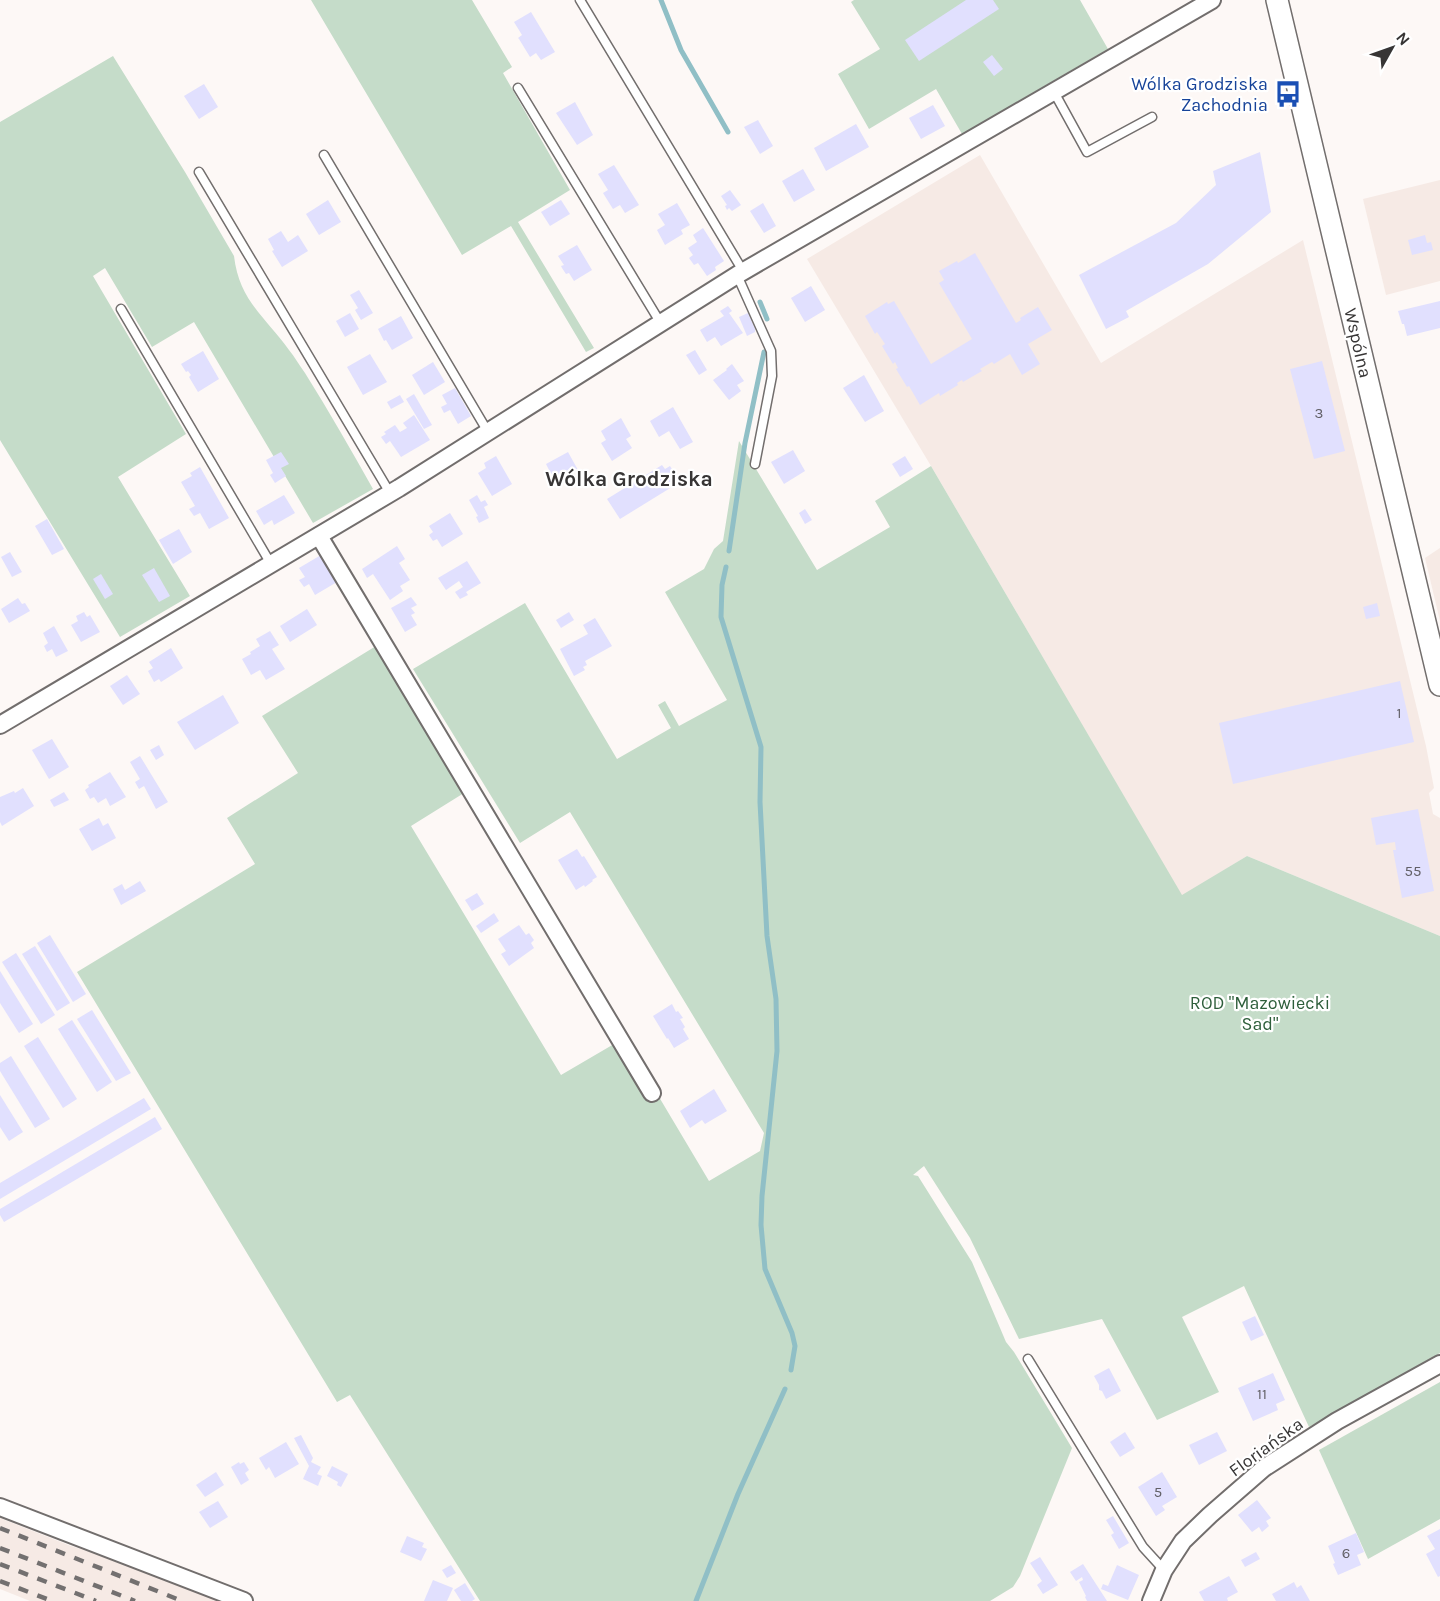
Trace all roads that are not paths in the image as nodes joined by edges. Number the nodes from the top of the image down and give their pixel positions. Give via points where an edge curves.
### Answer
1 (580, 0) edge
2 (1212, 0) edge
3 (1277, 0) edge
4 (518, 88) dead end
5 (1054, 92) junction
6 (1152, 117) dead end
7 (324, 155) dead end
8 (199, 172) dead end
9 (740, 273) junction
10 (121, 309) dead end
11 (660, 322) junction
12 (488, 432) junction
13 (755, 464) dead end
14 (390, 494) junction
15 (319, 536) junction
16 (271, 564) junction
17 (1440, 685) edge
18 (0, 725) edge
19 (652, 1093) dead end
20 (1028, 1359) dead end
21 (1440, 1364) edge
22 (0, 1507) edge
23 (1164, 1570) junction
24 (244, 1601) edge
25 (1151, 1601) edge

1 - 9 lane
2 - 5 street
3 - 17 street, Wspólna
4 - 11 lane
5 - 6 lane via 1087,152
5 - 9 street
7 - 12 lane
8 - 14 lane
9 - 11 street
9 - 13 lane via 771,351 772,376
10 - 16 lane
11 - 12 street
12 - 14 street
14 - 15 street
15 - 16 street
15 - 19 street
16 - 18 street
20 - 23 lane via 1143,1547
21 - 23 street, Floriańska via 1337,1421 1264,1468 1183,1541
22 - 24 street
23 - 25 street, Floriańska

